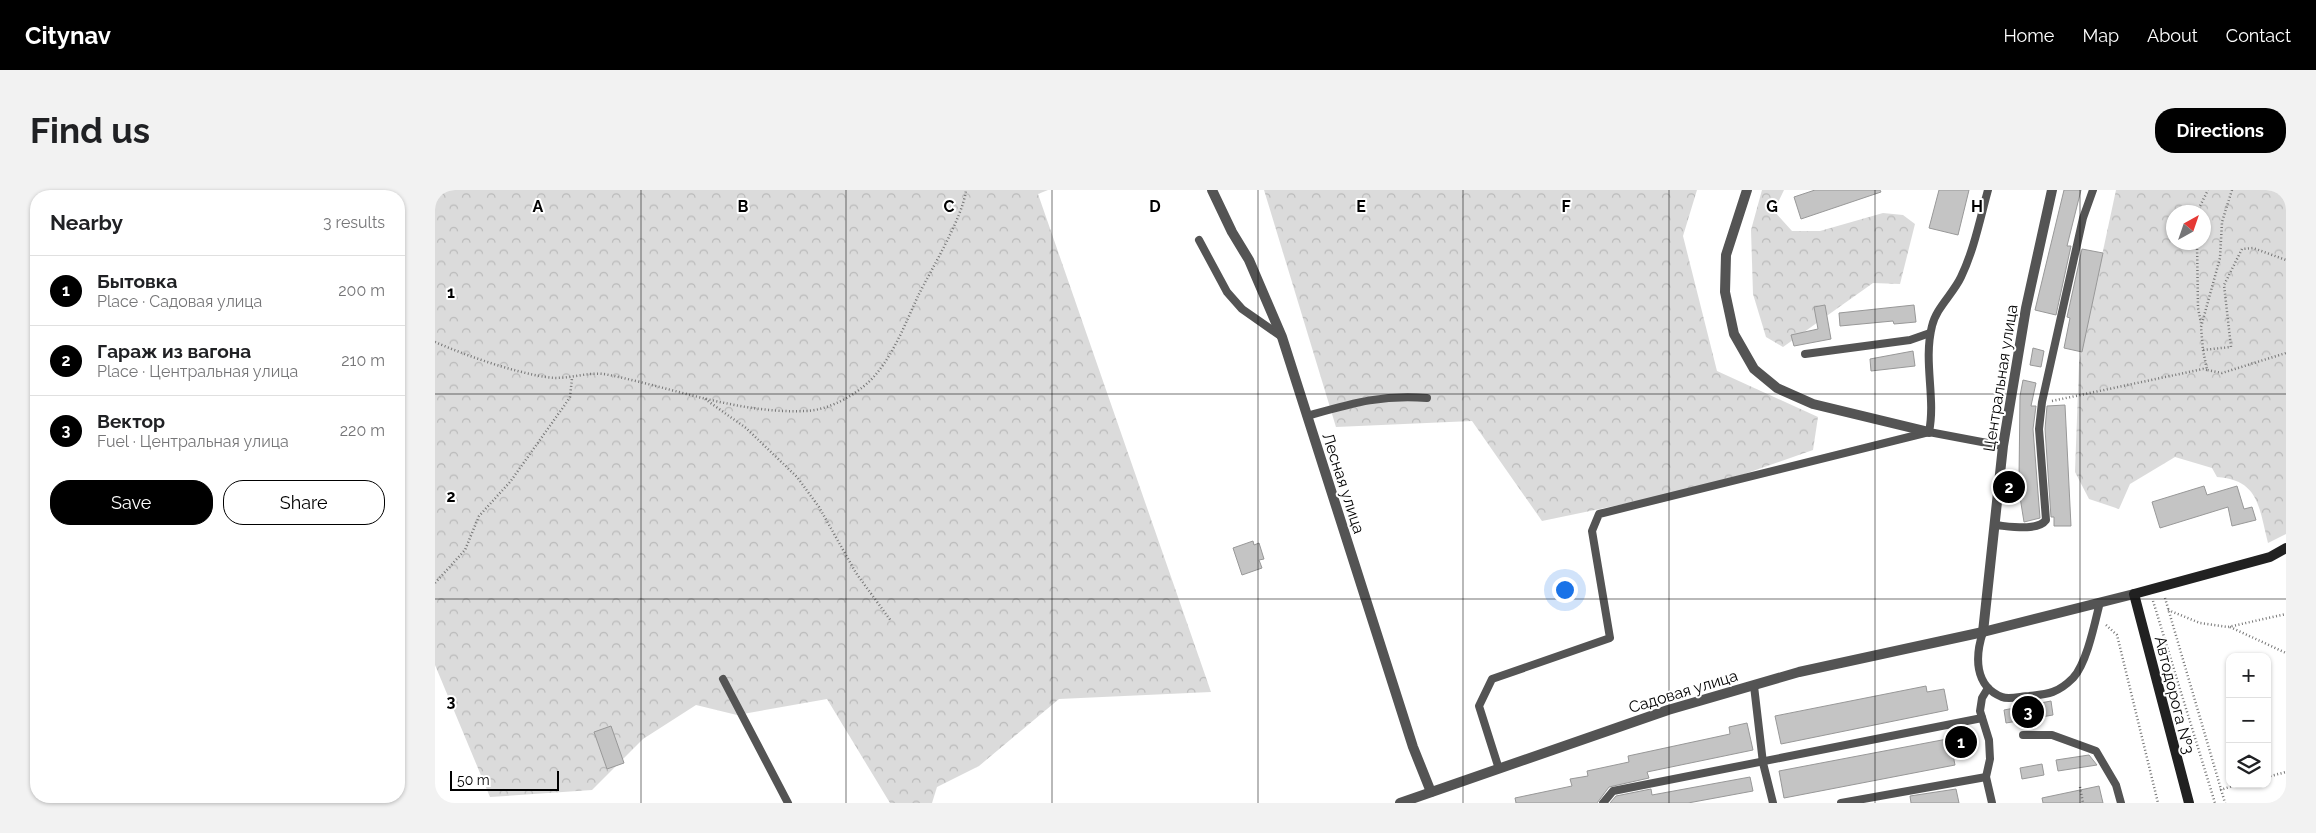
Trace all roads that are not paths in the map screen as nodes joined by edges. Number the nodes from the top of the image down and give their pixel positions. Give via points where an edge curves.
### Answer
1 (1212, 190) edge
2 (1747, 190) edge
3 (1988, 190) edge
4 (2052, 190) edge
5 (2093, 190) edge
6 (1199, 240) dead end
7 (1930, 333) junction
8 (1282, 336) junction
9 (1805, 354) dead end
10 (1427, 398) dead end
11 (1307, 416) junction
12 (1929, 432) junction
13 (2003, 446) junction
14 (1994, 525) junction
15 (2286, 548) edge
16 (2134, 594) junction
17 (2100, 602) junction
18 (1983, 632) junction
19 (723, 679) dead end
20 (1754, 686) junction
21 (1988, 688) junction
22 (1982, 718) junction
23 (2023, 735) dead end
24 (1763, 763) junction
25 (1499, 769) junction
26 (1986, 777) junction
27 (1431, 792) junction
28 (789, 803) edge
29 (1400, 803) edge
30 (1603, 803) edge
31 (1773, 803) edge
32 (1841, 803) edge
33 (1992, 803) edge
34 (2121, 803) edge
35 (2189, 803) edge

1 - 8 street, Лесная улица via 1249,260
2 - 12 street via 1727,255 1725,292 1734,334 1754,369 1777,388 1813,404
3 - 7 lane via 1961,279 1939,311
4 - 13 street, Центральная улица via 2027,300
5 - 14 lane via 2083,218 2042,402 2039,429 2046,520 2035,527
6 - 8 lane via 1227,292 1242,309
7 - 9 lane via 1910,340
7 - 12 lane via 1932,418
8 - 11 street, Лесная улица
10 - 11 lane via 1390,397 1358,401
11 - 27 street, Лесная улица via 1413,747
12 - 13 lane
12 - 25 lane via 1599,514 1592,531 1610,638 1492,679 1479,706
13 - 14 street, Центральная улица
14 - 18 street, Центральная улица
15 - 16 street via 2270,557
16 - 17 street, Садовая улица
16 - 35 street, Автодорога №3
17 - 18 street, Садовая улица
17 - 21 lane via 2090,643 2075,676 2054,693 2003,698
18 - 20 street, Садовая улица via 1799,672
18 - 21 lane via 1977,652 1979,672
19 - 28 lane
20 - 24 lane
20 - 25 street, Садовая улица via 1668,710
21 - 22 lane via 1980,711
22 - 24 lane
22 - 26 lane via 1989,740 1990,759
23 - 34 lane via 2052,735 2096,751 2116,785
24 - 30 lane via 1613,792
24 - 31 lane
25 - 27 street, Садовая улица
26 - 32 lane
26 - 33 lane
27 - 29 street, Садовая улица

